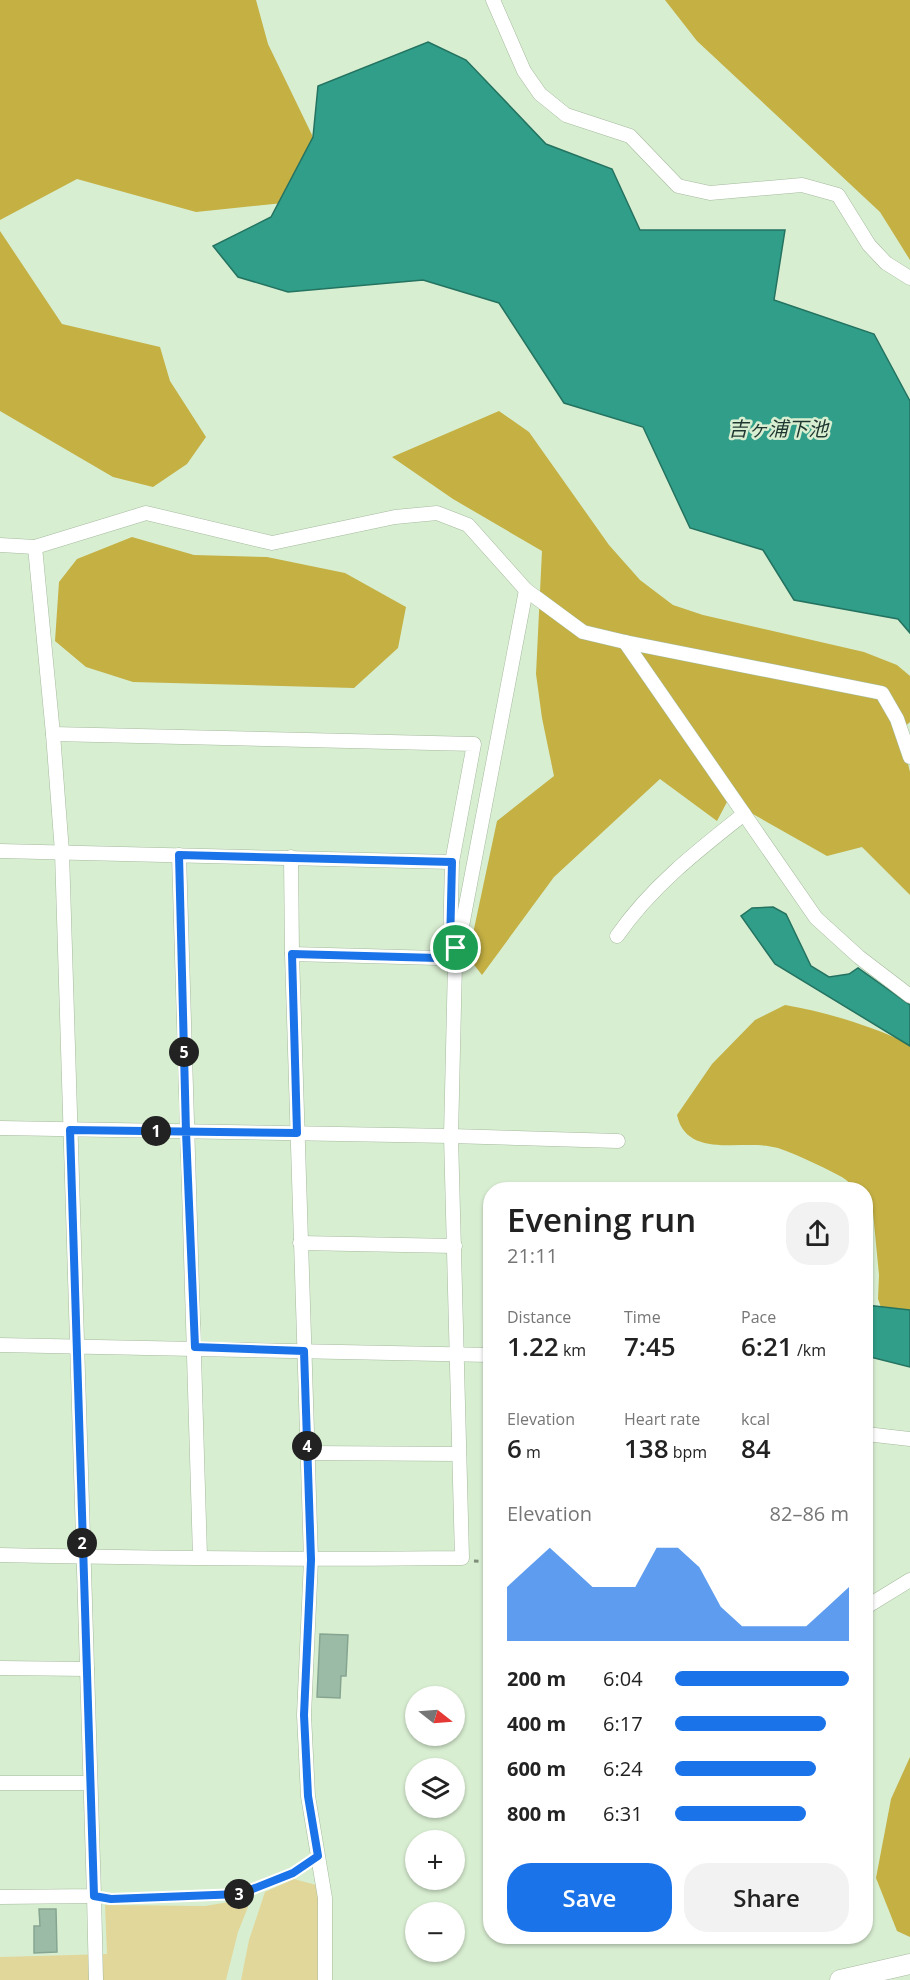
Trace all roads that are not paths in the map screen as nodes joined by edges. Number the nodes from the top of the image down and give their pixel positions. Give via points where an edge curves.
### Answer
1 (493, 0) edge
2 (910, 278) edge
3 (0, 545) edge
4 (35, 547) junction
5 (526, 590) junction
6 (625, 642) junction
7 (53, 734) junction
8 (910, 757) edge
9 (744, 814) junction
10 (0, 851) edge
11 (62, 852) junction
12 (179, 855) junction
13 (291, 857) junction
14 (452, 862) junction
15 (617, 936) dead end
16 (456, 948) junction
17 (292, 954) junction
18 (455, 963) junction
19 (910, 996) edge
20 (0, 1128) edge
21 (70, 1130) junction
22 (186, 1132) junction
23 (297, 1133) junction
24 (452, 1136) junction
25 (618, 1142) dead end
26 (300, 1244) junction
27 (455, 1246) junction
28 (0, 1345) edge
29 (195, 1347) junction
30 (76, 1348) junction
31 (304, 1351) junction
32 (457, 1355) junction
33 (483, 1355) edge
34 (873, 1435) edge
35 (910, 1439) edge
36 (308, 1453) junction
37 (459, 1454) junction
38 (0, 1555) edge
39 (82, 1556) junction
40 (200, 1556) junction
41 (311, 1560) junction
42 (910, 1580) edge
43 (873, 1603) edge
44 (0, 1668) edge
45 (87, 1669) junction
46 (0, 1783) edge
47 (90, 1783) junction
48 (94, 1896) junction
49 (0, 1898) edge
50 (910, 1964) edge
51 (96, 1980) edge
52 (325, 1980) edge
53 (840, 1980) edge

1 - 2 street via 524,71 540,94 566,115 630,136 678,186 710,193 802,185 838,195 869,245 886,263
3 - 4 street
4 - 5 street via 146,513 272,543 395,517 437,513 468,525
4 - 7 street
5 - 6 street via 583,632
5 - 16 street
6 - 8 street via 882,693 897,719
6 - 9 street
7 - 11 street
7 - 14 street via 474,744
9 - 15 street via 675,868
9 - 19 street via 816,918
10 - 11 street
11 - 12 street
11 - 21 street
12 - 13 street
12 - 22 street
13 - 14 street
13 - 17 street
14 - 16 street via 450,946
16 - 18 street
17 - 18 street via 438,958
17 - 23 street
18 - 24 street
20 - 21 street
21 - 22 street
21 - 30 street
22 - 23 street
22 - 29 street
23 - 24 street
23 - 26 street
24 - 25 street
24 - 27 street
26 - 27 street
26 - 31 street
27 - 32 street
28 - 30 street
29 - 30 street
29 - 31 street
29 - 40 street
30 - 39 street
31 - 32 street
31 - 36 street
32 - 33 street
32 - 37 street
34 - 35 street
36 - 37 street
36 - 41 street
37 - 41 street via 462,1558
38 - 39 street
39 - 40 street
39 - 45 street
40 - 41 street
41 - 52 street via 304,1715 308,1796 325,1898
42 - 43 street
44 - 45 street
45 - 47 street
46 - 47 street
47 - 48 street
48 - 49 street
48 - 51 street
50 - 53 street

